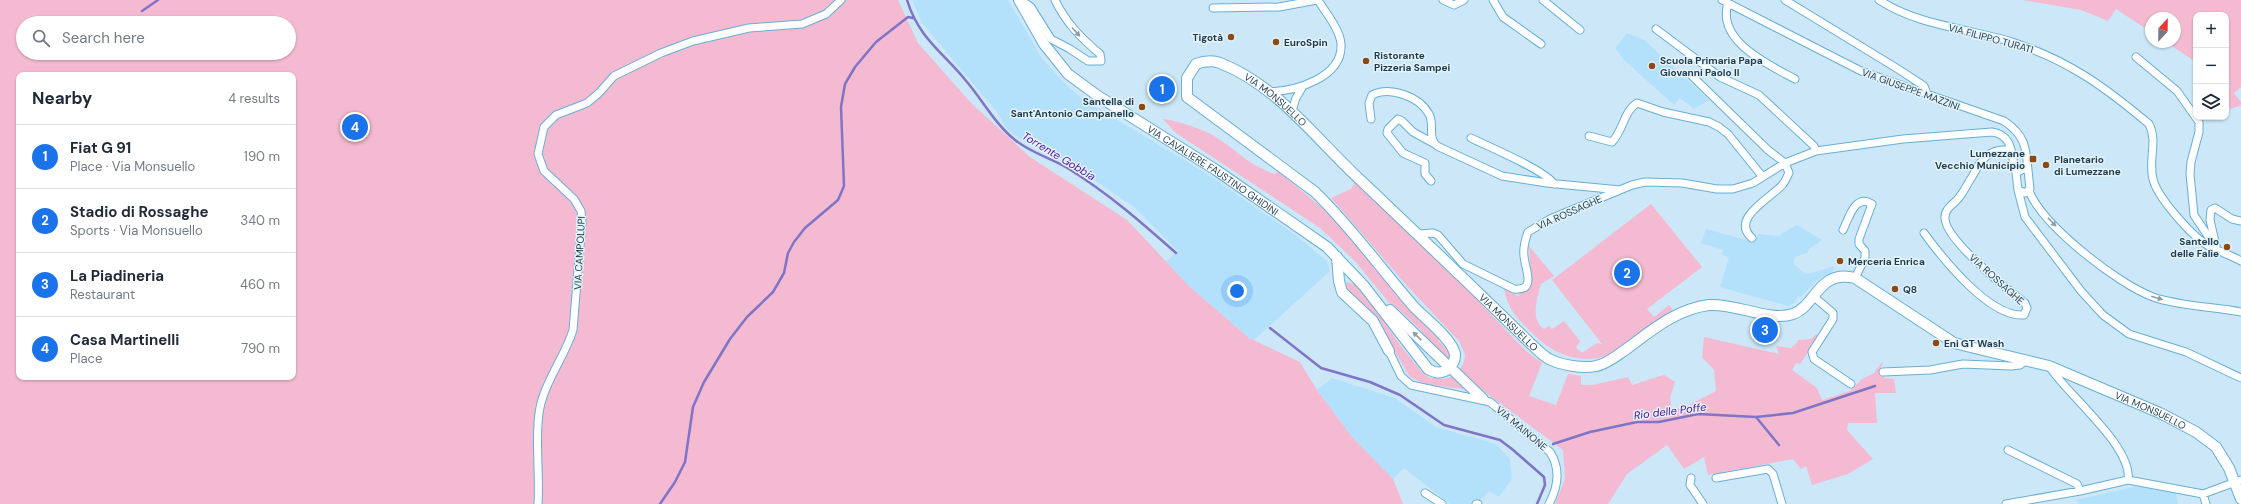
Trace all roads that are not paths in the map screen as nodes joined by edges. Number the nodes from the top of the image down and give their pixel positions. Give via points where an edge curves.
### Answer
1 (841, 0) edge
2 (1020, 0) edge
3 (1055, 0) edge
4 (1318, 0) edge
5 (1443, 0) edge
6 (1464, 0) edge
7 (1493, 0) edge
8 (1543, 0) edge
9 (1785, 0) edge
10 (1879, 0) edge
11 (1725, 2) edge
12 (1213, 8) dead end
13 (1656, 29) dead end
14 (1580, 30) dead end
15 (1541, 44) dead end
16 (2136, 57) dead end
17 (1691, 75) dead end
18 (1796, 79) dead end
19 (1303, 86) junction
20 (1268, 92) junction
21 (1927, 94) junction
22 (1292, 111) junction
23 (1371, 118) dead end
24 (1589, 136) dead end
25 (1471, 138) dead end
26 (1433, 143) junction
27 (2011, 150) junction
28 (1816, 151) junction
29 (1785, 162) junction
30 (2022, 171) junction
31 (1762, 176) junction
32 (1431, 181) dead end
33 (1554, 184) junction
34 (1622, 190) junction
35 (2024, 191) junction
36 (2241, 221) edge
37 (1843, 230) dead end
38 (1924, 233) dead end
39 (1419, 234) junction
40 (1752, 238) dead end
41 (2216, 248) junction
42 (1337, 257) junction
43 (2241, 261) edge
44 (1350, 272) junction
45 (1854, 278) junction
46 (1339, 281) junction
47 (1362, 284) junction
48 (1813, 296) junction
49 (2241, 312) edge
50 (1388, 351) joint
51 (2026, 360) junction
52 (1445, 363) dead end
53 (2049, 366) junction
54 (1455, 372) dead end
55 (1883, 372) dead end
56 (2067, 373) junction
57 (2241, 378) edge
58 (2083, 380) junction
59 (1851, 384) dead end
60 (2066, 386) junction
61 (2075, 395) junction
62 (1483, 399) junction
63 (2008, 450) dead end
64 (1691, 478) dead end
65 (1716, 478) dead end
66 (2128, 480) junction
67 (2238, 481) edge
68 (2080, 491) junction
69 (1425, 493) dead end
70 (2204, 494) junction
71 (2241, 499) edge
72 (538, 504) edge
73 (1442, 504) edge
74 (1549, 504) edge
75 (1702, 504) edge
76 (1782, 504) edge
77 (2006, 504) edge
78 (2206, 504) edge

1 - 72 street, VIA CAMPOLUPI via 826,14 802,24 749,28 699,40 662,53 614,76 586,103 556,115 544,127 538,154 544,171 574,199 581,211 582,222 573,330 540,404
3 -> 2 street via 1066,22 1100,54 1100,61 1088,61 1051,39 1031,7
2 - 42 main road, VIA CAVALIERE FAUSTINO GHIDINI via 1044,44 1068,74 1279,212 1318,239
4 - 12 street via 1279,7
4 - 19 street via 1337,32 1341,43 1340,55 1334,66 1322,77
5 - 6 street via 1454,5
7 - 15 street via 1503,17
8 - 14 street
9 - 21 street via 1924,86
10 - 41 street, VIA FILIPPO TURATI via 1907,16 2010,42 2049,55 2085,74 2149,124 2153,132 2153,179 2161,198 2207,244
11 - 18 street, VIA GIUSEPPE MAZZINI via 1727,22 1740,43 1761,60
11 - 21 street, VIA GIUSEPPE MAZZINI via 1861,71
13 - 28 street via 1720,76 1759,95 1814,146
16 - 41 street via 2176,91 2198,122 2199,132 2190,174 2194,215
17 - 29 street via 1768,150
19 - 20 street via 1286,91
19 - 22 street
20 - 22 main road, VIA MONSUELLO
20 - 47 main road, VIA MONSUELLO via 1226,66 1211,61 1196,64 1187,78 1187,97 1315,192 1331,208 1414,307 1451,344 1455,352 1448,370 1439,373 1428,369
21 - 30 street, VIA GIUSEPPE MAZZINI via 2014,128 2023,138
22 - 39 main road, VIA MONSUELLO via 1354,174
23 - 26 street via 1369,102 1372,95 1380,90 1406,95 1428,113
24 - 31 street via 1612,142 1618,136 1631,106 1637,103 1719,127 1728,134
25 - 33 street via 1535,170 1551,179
26 - 32 street via 1413,132 1402,120 1398,119 1388,129 1387,133 1403,153 1425,163 1425,174
26 - 33 street via 1502,176
27 - 28 street, VIA ROSSAGHE via 2006,138 1992,132 1903,139
27 - 30 street via 2013,162
27 - 38 street, VIA ROSSAGHE via 1995,150 1983,158 1945,217 1948,229 1970,256 2025,303 2027,308 2024,315 2011,315 1978,293 1949,267
28 - 29 street, VIA ROSSAGHE
29 - 31 street, VIA ROSSAGHE
29 - 40 street via 1788,173 1784,184 1748,216 1745,226
30 - 35 street, VIA GIUSEPPE MAZZINI
30 - 35 street, VIA GIUSEPPE MAZZINI
31 - 34 street, VIA ROSSAGHE via 1753,183 1727,190 1682,183 1649,182
33 - 34 street
34 - 39 street, VIA ROSSAGHE via 1550,219 1528,232 1524,256 1528,282 1521,289 1463,264 1438,234
35 -> 49 street, VIA GIUSEPPE MAZZINI via 2069,240 2131,286 2154,298
35 - 57 street via 2022,202 2025,217 2081,291 2103,315 2129,334 2186,352
36 - 41 street via 2232,219 2215,208 2211,210 2210,220 2216,237
37 - 45 street via 1856,204 1868,201 1872,204 1859,239 1859,244 1865,251 1865,258
39 - 48 main road, VIA MONSUELLO via 1530,344 1548,359 1568,365 1596,366 1608,361 1673,315 1693,308 1711,305 1733,306 1784,317 1796,313
41 - 43 street, VIA FILIPPO TURATI
42 - 44 main road, VIA CAVALIERE FAUSTINO GHIDINI
42 - 46 main road
44 - 46 main road via 1343,275
44 - 47 main road, VIA MONSUELLO
45 - 48 main road, VIA MONSUELLO via 1848,276 1831,279
45 - 51 main road, VIA MONSUELLO via 1954,343
46 - 50 main road via 1344,296 1372,321
52 -> 47 main road
48 - 59 street via 1833,313 1833,319 1812,356
50 - 62 street, VIA MAINONE via 1401,376 1411,385
51 - 53 main road, VIA MONSUELLO
51 - 55 street via 2020,365 2011,366 1963,364 1930,370
53 - 56 main road, VIA MONSUELLO
53 - 60 street
54 - 62 main road
56 - 58 main road, VIA MONSUELLO
56 - 60 street
58 - 61 street via 2077,382 2074,387
58 - 67 main road, VIA MONSUELLO via 2160,412 2196,432 2216,447
60 - 61 street
61 - 66 street via 2116,445 2127,467
62 - 74 street, VIA MAINONE via 1496,406 1552,455 1557,482
63 - 68 street via 2077,484
64 - 75 street via 1690,485
65 - 76 street via 1768,469 1773,474
66 - 68 street
66 - 70 street
67 - 70 street
67 - 71 main road, VIA MONSUELLO
68 - 77 street
69 - 73 street
70 - 78 street

